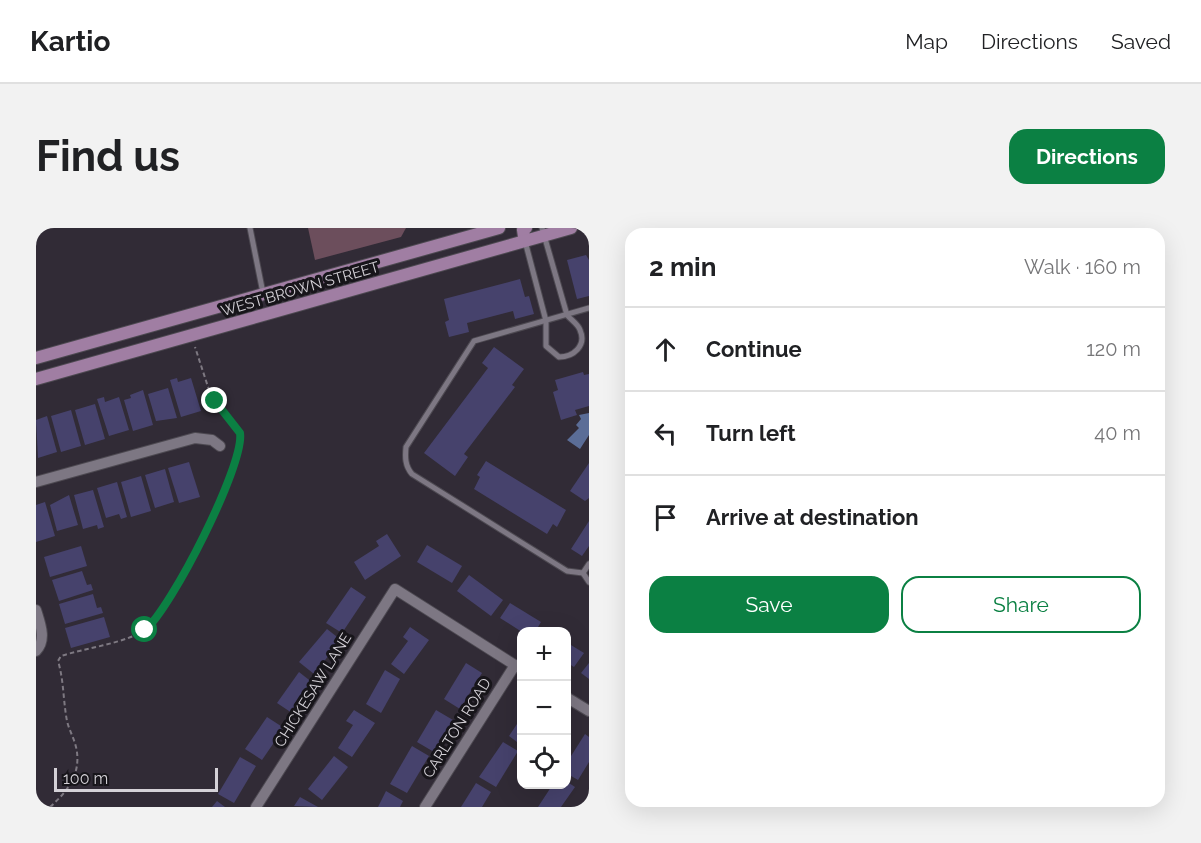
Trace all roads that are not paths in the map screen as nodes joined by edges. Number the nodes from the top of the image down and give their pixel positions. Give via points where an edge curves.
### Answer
1 (250, 228) edge
2 (499, 228) edge
3 (571, 228) edge
4 (543, 232) edge
5 (525, 235) edge
6 (263, 294) junction
7 (589, 308) edge
8 (268, 314) junction
9 (567, 315) junction
10 (546, 321) junction
11 (36, 358) edge
12 (36, 379) edge
13 (220, 446) dead end
14 (36, 482) edge
15 (589, 564) edge
16 (584, 573) junction
17 (589, 582) edge
18 (36, 610) edge
19 (38, 650) edge
20 (517, 666) edge
21 (517, 669) edge
22 (571, 700) edge
23 (589, 711) edge
24 (256, 807) edge
25 (425, 807) edge

1 - 6 lane
2 - 6 main road, WEST BROWN STREET
3 - 4 main road, WEST BROWN STREET
4 - 5 main road, WEST BROWN STREET
4 - 9 lane
5 - 8 main road, WEST BROWN STREET
5 - 10 lane
6 - 8 main road
6 - 11 main road, WEST BROWN STREET
7 - 9 lane
8 - 12 main road, WEST BROWN STREET
9 - 10 lane
9 - 10 lane via 582,336 571,355 559,357 549,351 544,340
10 - 16 lane via 474,341 406,447 405,460 412,474 567,571
13 - 14 street via 213,440 195,438
15 - 16 lane
16 - 17 lane
18 - 19 street via 42,633
20 - 24 street, CHICKESAW LANE via 395,589
21 - 25 street, CARLTON ROAD
22 - 23 street

